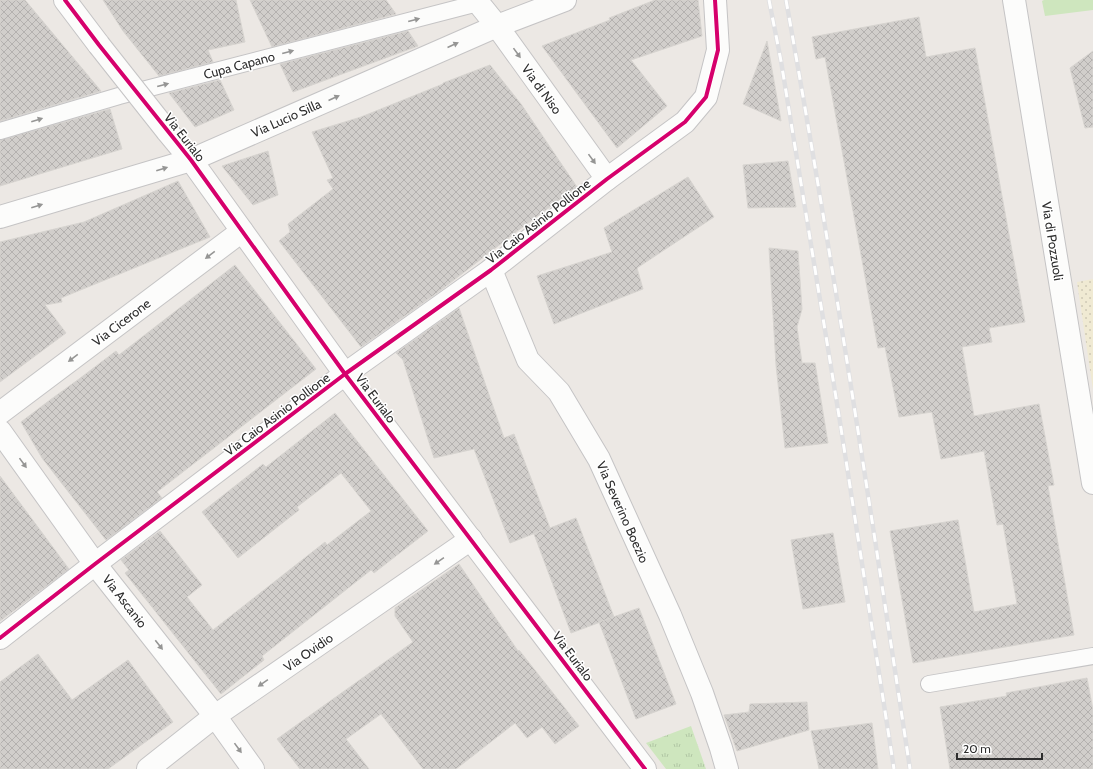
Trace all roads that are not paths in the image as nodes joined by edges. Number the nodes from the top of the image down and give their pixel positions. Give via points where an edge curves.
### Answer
1 (66, 0) edge
2 (565, 0) edge
3 (715, 0) edge
4 (1014, 0) edge
5 (477, 1) edge
6 (497, 26) junction
7 (0, 131) edge
8 (191, 160) junction
9 (607, 179) junction
10 (0, 217) edge
11 (242, 231) junction
12 (491, 270) junction
13 (346, 374) junction
14 (0, 413) edge
15 (0, 431) edge
16 (1093, 483) edge
17 (471, 539) junction
18 (95, 564) junction
19 (0, 638) edge
20 (1093, 656) edge
21 (928, 684) dead end
22 (215, 716) junction
23 (148, 769) edge
24 (253, 769) edge
25 (645, 769) edge
26 (727, 769) edge

1 - 8 street, Via Eurialo, bridge
2 - 6 street, Via Lucio Silla
3 - 9 street, Via Caio Asinio Pollione via 718,50 706,97 685,122
4 - 16 street, Via di Pozzuoli
5 - 6 street, Via di Niso
7 -> 5 lane, Cupa Capano via 119,96
8 -> 6 street, Via Lucio Silla
6 -> 9 street, Via di Niso
10 -> 8 street, Via Lucio Silla
8 - 11 street, Via Eurialo
9 - 12 street, Via Caio Asinio Pollione
11 - 13 street, Via Eurialo
11 -> 14 street, Via Cicerone
12 - 13 street, Via Caio Asinio Pollione
12 - 26 street, Via Severino Boezio via 528,360 559,392 599,459 673,622 702,693
13 - 17 street, Via Eurialo
13 - 18 street, Via Caio Asinio Pollione
15 -> 18 street, Via Ascanio
17 -> 22 street, Via Ovidio
17 - 25 street, Via Eurialo
18 - 19 street, Via Caio Asinio Pollione
18 -> 22 street, Via Ascanio
20 - 21 lane
22 - 23 street, Via Ovidio
22 -> 24 street, Via Ascanio

